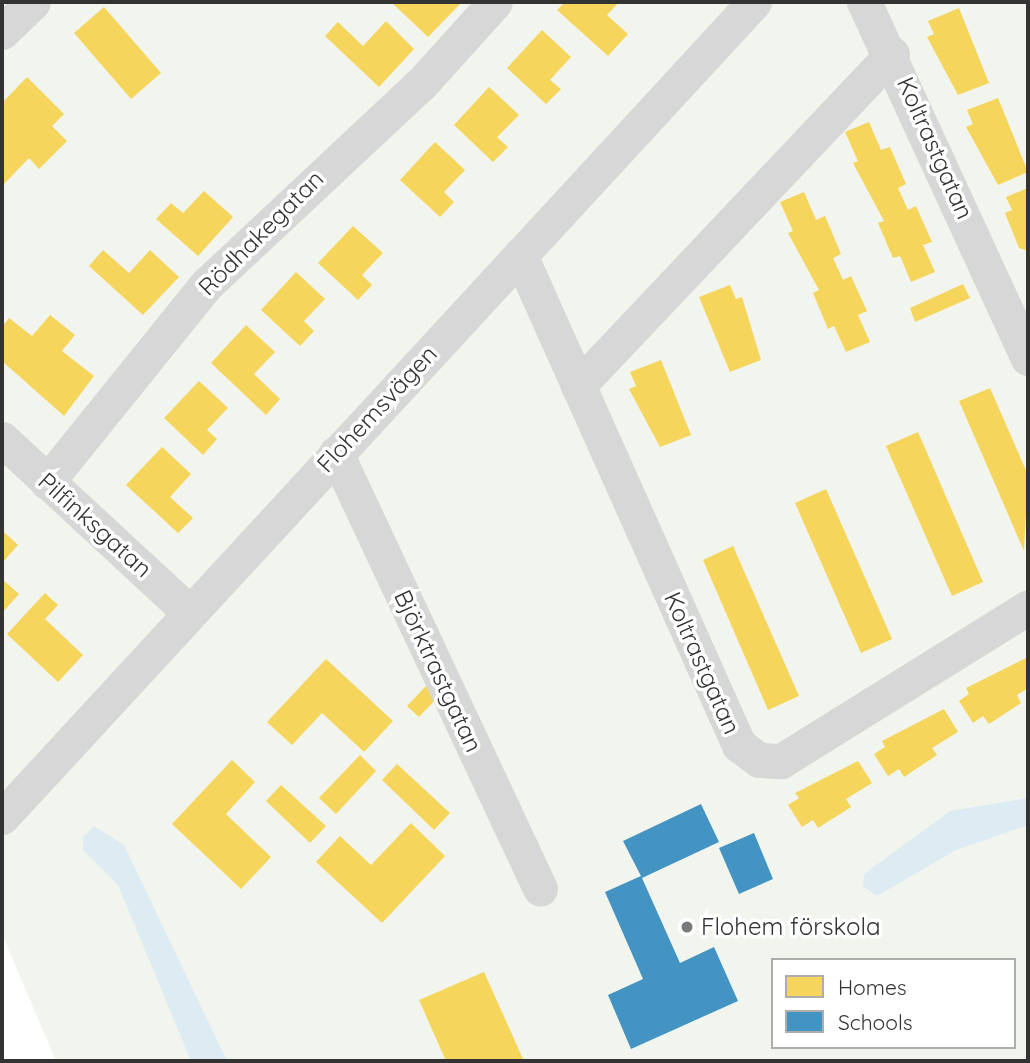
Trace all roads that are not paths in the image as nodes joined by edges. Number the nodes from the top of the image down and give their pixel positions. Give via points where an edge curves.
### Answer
1 (33, 2) edge
2 (495, 2) edge
3 (754, 2) edge
4 (864, 2) edge
5 (2, 32) edge
6 (892, 54) junction
7 (520, 255) junction
8 (1028, 358) edge
9 (578, 386) junction
10 (2, 439) edge
11 (336, 453) junction
12 (47, 482) junction
13 (1028, 607) edge
14 (188, 611) junction
15 (2, 817) edge
16 (540, 889) dead end

1 - 5 street
2 - 12 street, Rödhakegatan via 422,83 207,284
3 - 7 street, Flohemsvägen
4 - 6 street, Koltrastgatan
6 - 8 street, Koltrastgatan
6 - 9 street, Koltrastgatan
7 - 9 street, Koltrastgatan
7 - 11 street, Flohemsvägen
9 - 13 street, Koltrastgatan via 739,744 759,760 781,761
10 - 12 street, Pilfinksgatan
11 - 14 street, Flohemsvägen
11 - 16 street, Björktrastgatan
12 - 14 street, Pilfinksgatan
14 - 15 street, Flohemsvägen

